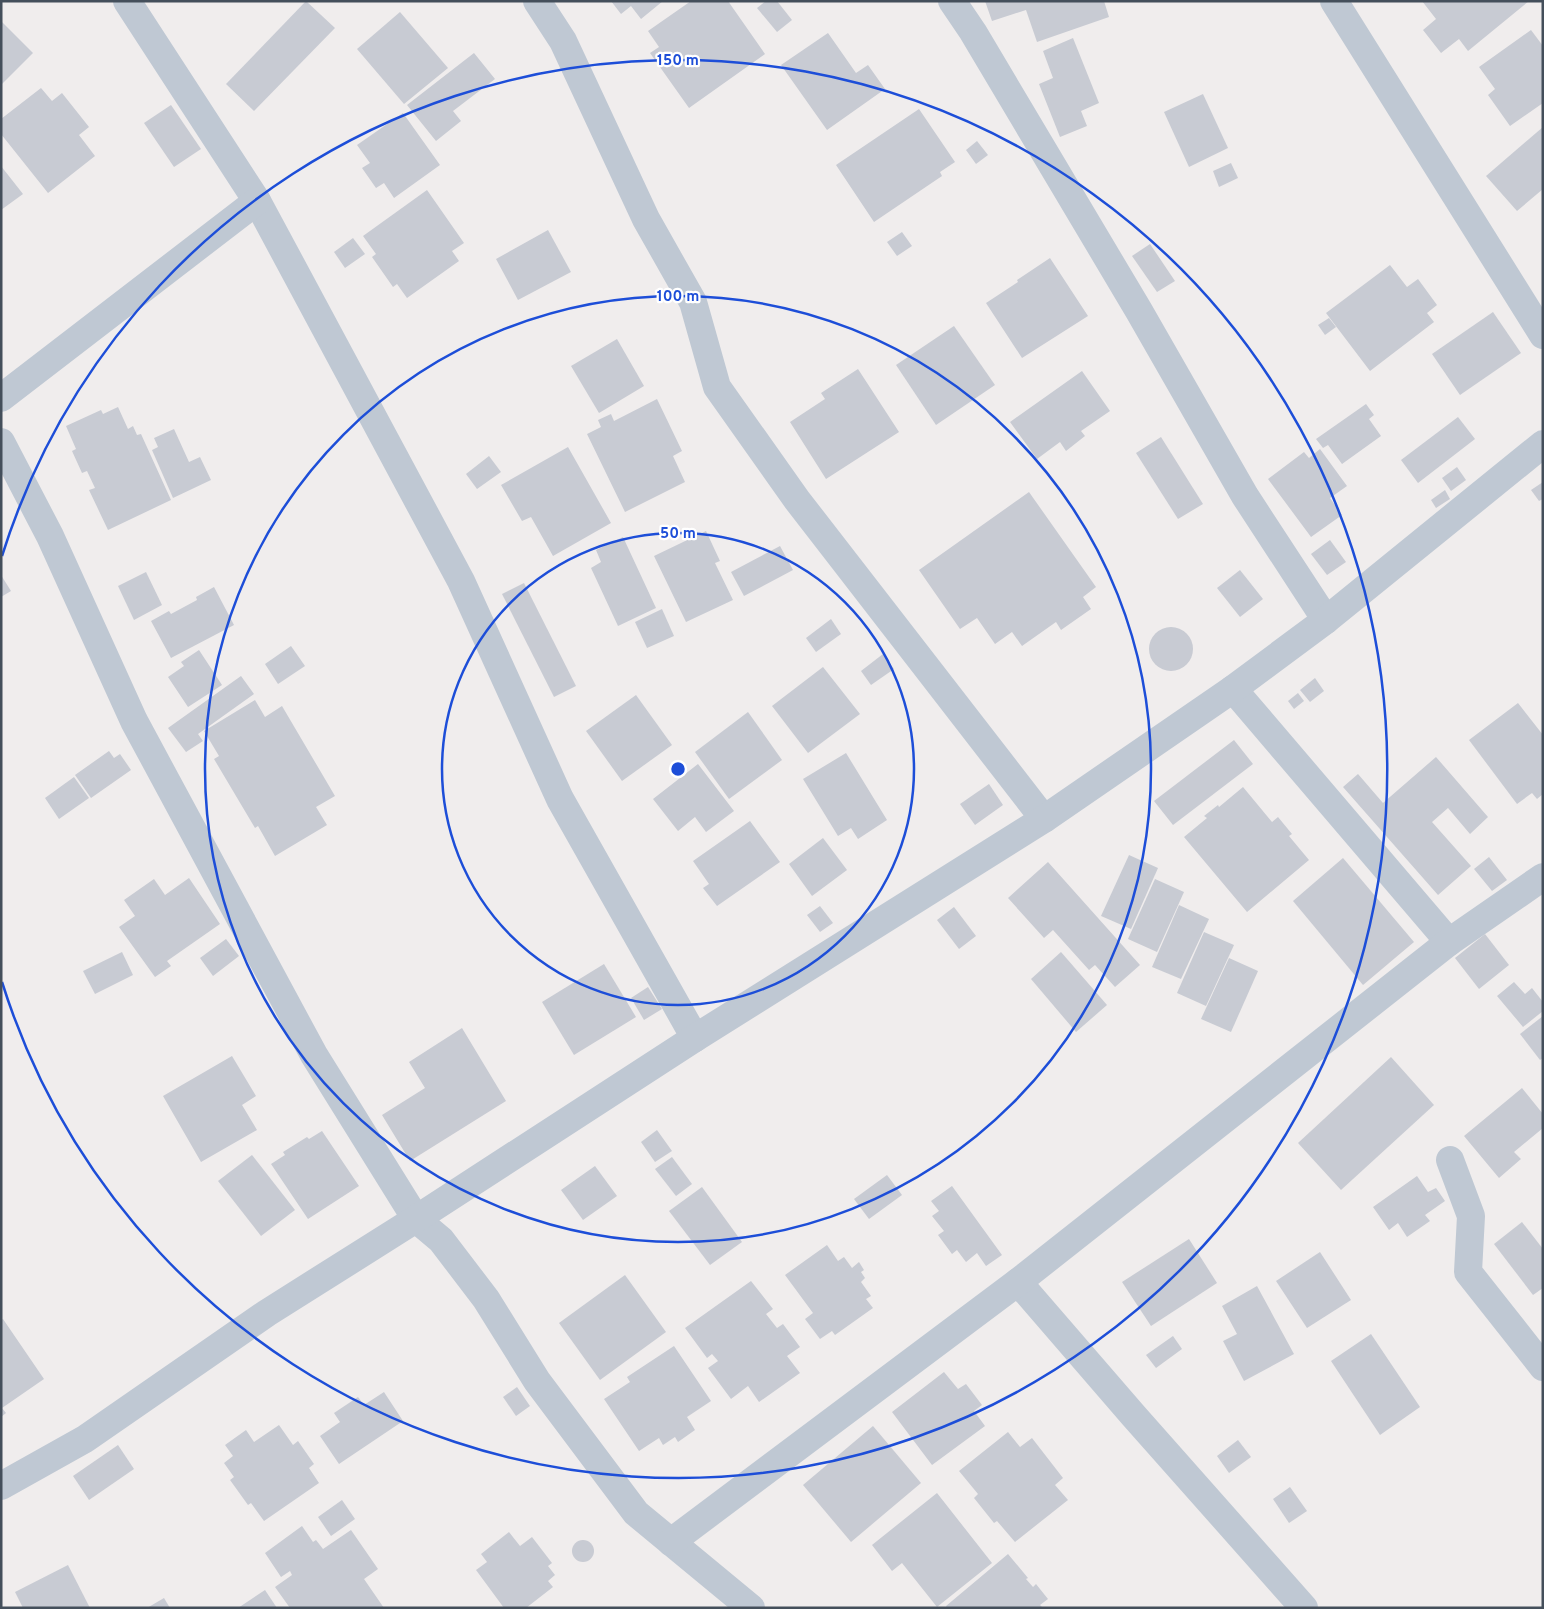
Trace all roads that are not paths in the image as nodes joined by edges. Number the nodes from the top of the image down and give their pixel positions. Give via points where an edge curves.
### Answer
1 (127, 1) edge
2 (537, 1) edge
3 (952, 1) edge
4 (1334, 1) edge
5 (257, 201) junction
6 (1543, 334) edge
7 (1, 398) edge
8 (1, 442) edge
9 (1543, 444) edge
10 (1326, 620) junction
11 (1233, 689) junction
12 (1044, 819) junction
13 (1543, 877) edge
14 (1449, 942) junction
15 (694, 1038) junction
16 (1450, 1160) dead end
17 (416, 1219) junction
18 (1018, 1282) junction
19 (1540, 1358) edge
20 (1, 1486) edge
21 (671, 1542) junction
22 (751, 1608) edge
23 (1304, 1608) edge

1 - 5 street
2 - 12 street via 563,42 646,219 693,302 717,387 797,500
3 - 10 street via 1246,496
4 - 6 street
5 - 7 street
5 - 15 street via 460,582 560,799
8 - 17 street via 50,536 134,721 314,1055
9 - 10 street
10 - 11 street
11 - 12 street
11 - 14 street
12 - 15 street
13 - 14 street
14 - 18 street
15 - 17 street
16 - 19 street via 1471,1216 1468,1272
17 - 20 street via 267,1313 85,1439
17 - 21 street via 441,1240 486,1299 536,1381 636,1513
18 - 21 street
18 - 23 street
21 - 22 street

